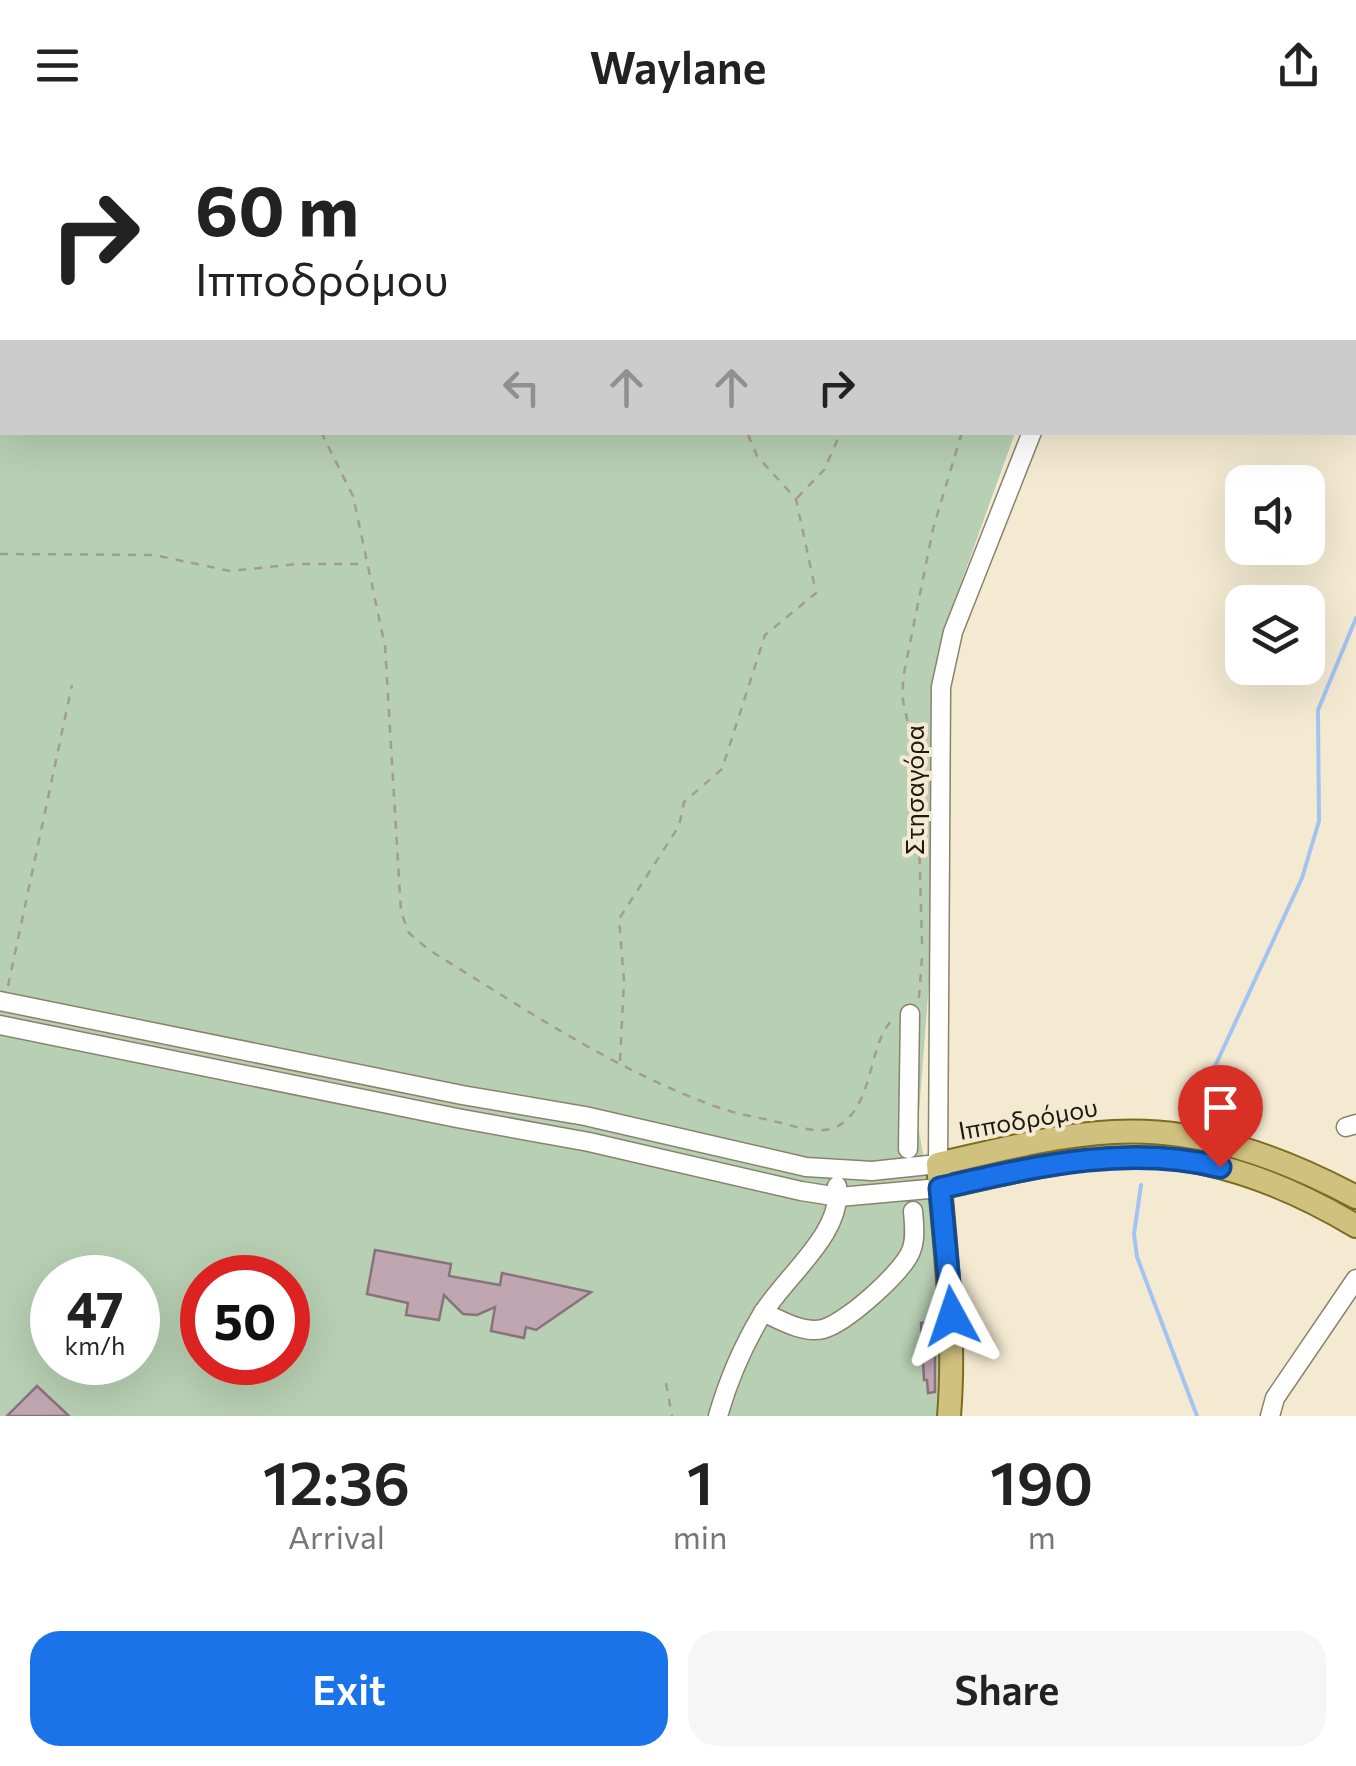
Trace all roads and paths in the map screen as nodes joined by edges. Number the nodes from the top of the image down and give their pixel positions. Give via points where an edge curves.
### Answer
1 (322, 435) edge
2 (748, 435) edge
3 (840, 435) edge
4 (961, 435) edge
5 (1031, 435) edge
6 (796, 500) junction
7 (0, 554) edge
8 (367, 564) junction
9 (72, 684) dead end
10 (2, 1002) edge
11 (910, 1014) junction
12 (0, 1025) edge
13 (620, 1063) junction
14 (462, 1095) junction
15 (457, 1118) junction
16 (908, 1149) tunnel mouth
17 (938, 1164) junction
18 (835, 1170) junction
19 (940, 1188) junction
20 (1356, 1196) edge
21 (839, 1197) junction
22 (914, 1211) tunnel mouth
23 (1356, 1226) edge
24 (1356, 1279) edge
25 (763, 1312) junction
26 (666, 1383) dead end
27 (672, 1416) edge
28 (718, 1416) edge
29 (949, 1416) edge
30 (1270, 1416) edge

1 - 8 path via 353,496
2 - 6 path via 756,456
3 - 6 path via 824,470
4 - 11 path via 933,530 903,678 917,764 921,852 921,989
5 - 17 street, Στησαγόρα via 953,632 941,686
6 - 13 path via 816,592 765,636 722,770 684,802 678,826 619,919
7 - 8 path via 154,555 230,571
8 - 13 path via 385,646 400,912 408,933
9 - 10 path
10 - 14 street
11 - 13 path via 882,1032 852,1113 835,1128 808,1129 718,1108
11 - 16 street
12 - 15 street
14 - 15 street
14 - 18 street
15 - 21 street
17 - 18 street
17 - 19 main road
17 - 20 main road, Ιπποδρόμου via 1081,1135 1158,1133 1226,1143
18 - 21 street
19 - 21 street
19 - 23 main road, Ιπποδρόμου via 1084,1159 1143,1155 1195,1161 1267,1182
19 - 29 main road via 952,1316
21 - 25 street via 825,1234
22 - 25 street via 910,1255 840,1321 807,1330
24 - 30 street via 1275,1398
25 - 28 street
26 - 27 path

